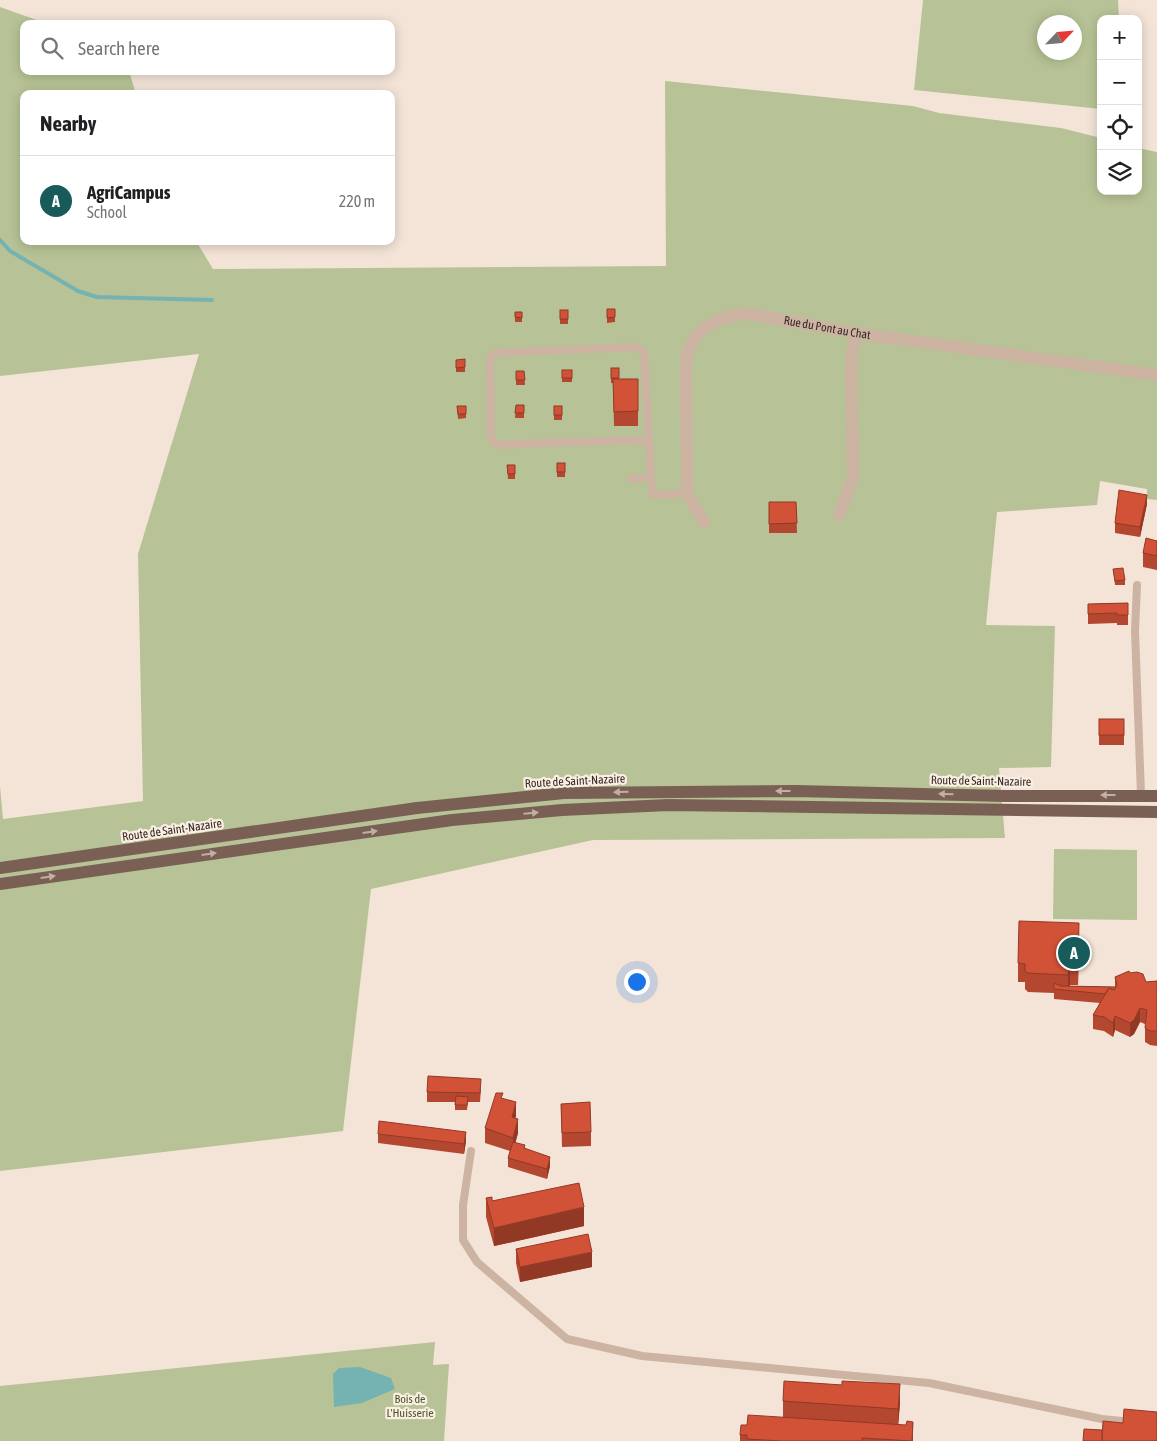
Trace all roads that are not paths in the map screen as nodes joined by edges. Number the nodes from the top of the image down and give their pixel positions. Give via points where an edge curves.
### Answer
1 (855, 332) junction
2 (1157, 375) edge
3 (649, 442) junction
4 (651, 477) junction
5 (631, 478) dead end
6 (687, 493) junction
7 (839, 515) dead end
8 (704, 522) dead end
9 (1137, 585) dead end
10 (1141, 795) junction
11 (1157, 796) edge
12 (1157, 812) edge
13 (0, 868) edge
14 (0, 884) edge
15 (471, 1151) dead end
16 (1138, 1422) edge

1 - 2 street, Rue du Pont au Chat
1 - 6 street, Rue du Pont au Chat via 750,314 725,317 705,326 688,349 686,361
1 - 7 street via 851,364 853,478
3 - 3 lane via 644,353 636,347 495,353 490,358 491,438 496,445
3 - 4 lane
4 - 5 lane
4 - 6 lane via 652,495
6 - 8 street, Rue du Pont au Chat
9 - 10 lane via 1135,630
10 - 11 main road, Route de Saint-Nazaire
10 -> 13 main road, Route de Saint-Nazaire via 1005,796 796,791 564,793 417,808
14 -> 12 main road via 452,820 562,810 668,805
15 - 16 lane via 463,1205 463,1240 478,1262 567,1340 642,1356 928,1383 1102,1419

